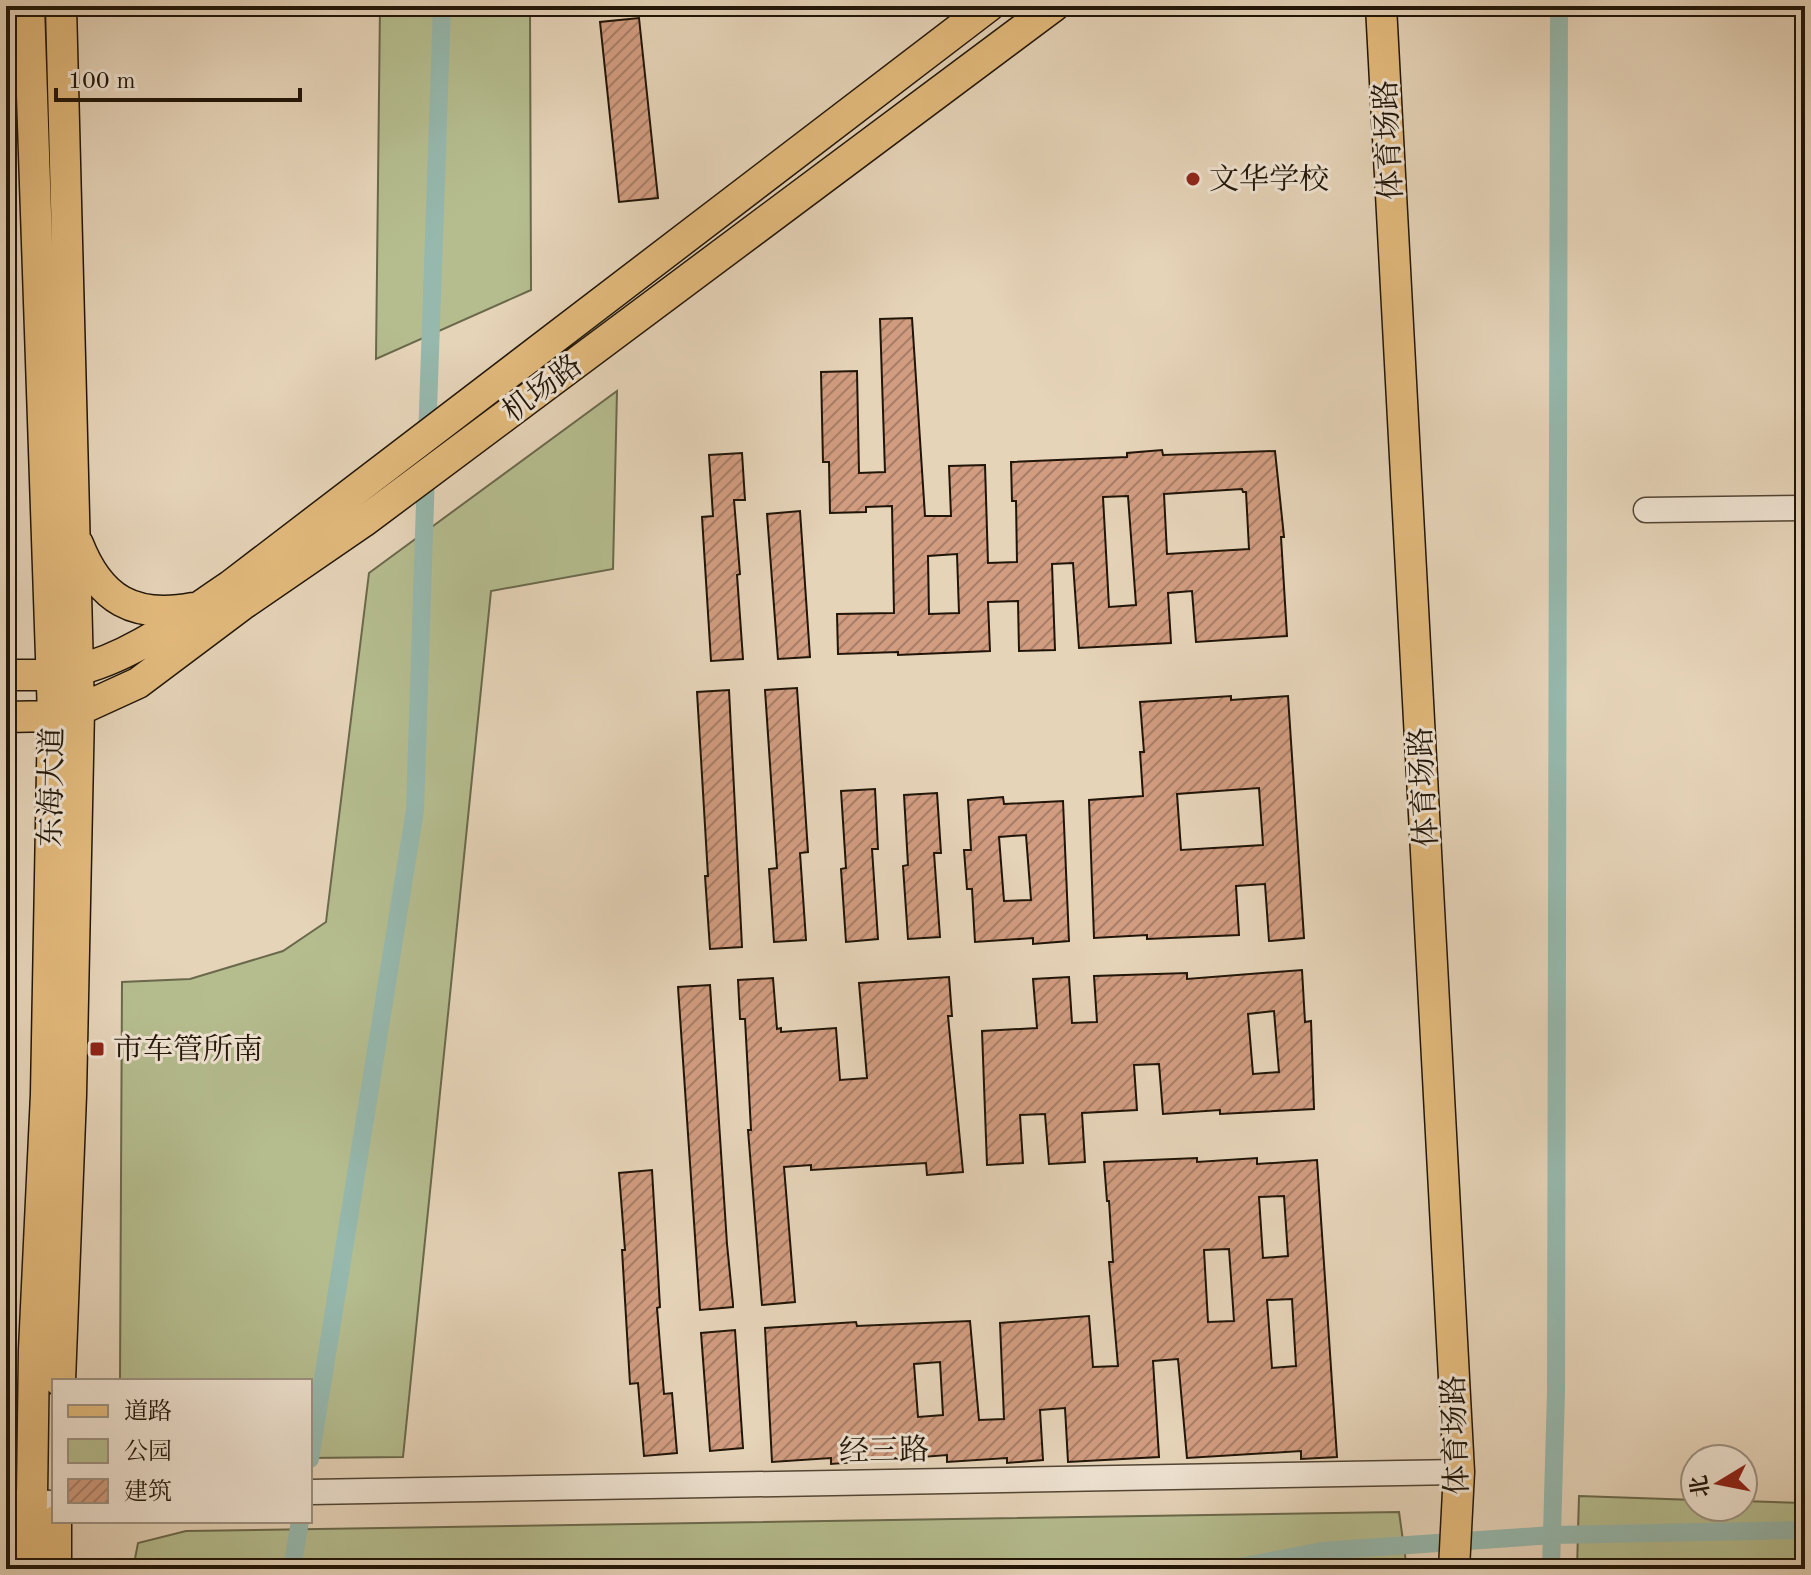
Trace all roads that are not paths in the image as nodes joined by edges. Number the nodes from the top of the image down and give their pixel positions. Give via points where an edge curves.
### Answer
1 (29, 6) edge
2 (61, 6) edge
3 (989, 6) edge
4 (1054, 6) edge
5 (1381, 6) edge
6 (1805, 508) edge
7 (1646, 510) dead end
8 (74, 531) junction
9 (199, 607) junction
10 (64, 672) junction
11 (6, 675) edge
12 (66, 713) junction
13 (6, 717) edge
14 (60, 1379) edge
15 (1459, 1472) junction
16 (312, 1492) edge
17 (39, 1514) edge
18 (31, 1569) edge
19 (56, 1569) edge
20 (1454, 1569) edge

1 - 10 main road, 东海大道
2 - 8 main road, 东海大道
3 - 9 main road, 机场路
4 - 12 main road, 机场路 via 363,522 138,683
5 - 15 main road, 体育场路
6 - 7 street
8 - 9 main road via 99,584 124,604 172,612
8 - 10 main road, 东海大道
9 - 10 main road, 机场路 via 139,645
10 - 11 main road, 机场路
10 - 12 main road, 东海大道
12 - 13 main road, 机场路
12 - 14 main road, 东海大道 via 71,1095
12 - 17 main road, 东海大道 via 34,1336
15 - 16 street, 经三路
15 - 20 main road, 体育场路
17 - 18 main road, 东海大道
17 - 19 main road, 东海大道

